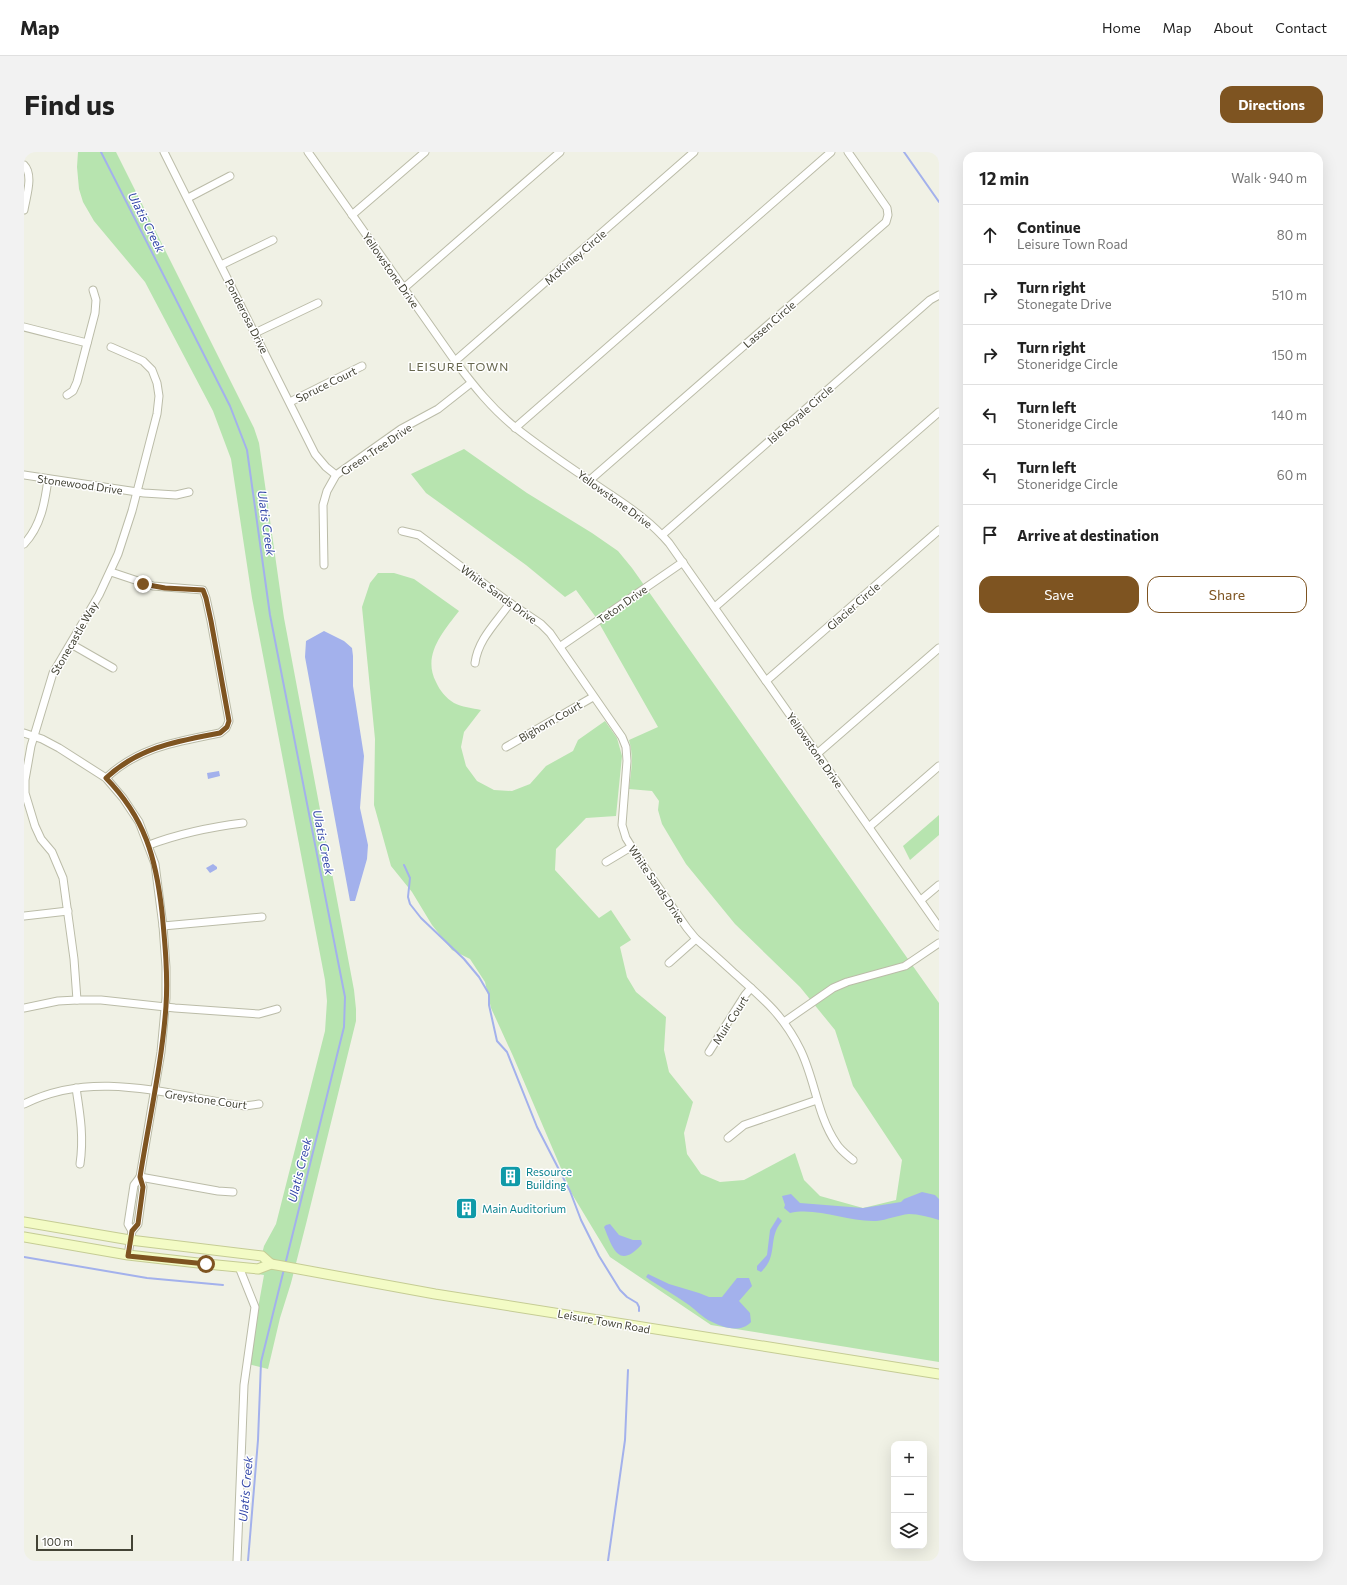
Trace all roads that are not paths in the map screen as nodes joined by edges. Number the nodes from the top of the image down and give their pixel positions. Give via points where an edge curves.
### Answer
1 (164, 152) edge
2 (308, 152) edge
3 (425, 152) edge
4 (560, 152) edge
5 (694, 152) edge
6 (831, 152) edge
7 (848, 152) edge
8 (24, 165) edge
9 (230, 176) dead end
10 (188, 198) junction
11 (24, 210) edge
12 (352, 215) junction
13 (273, 240) dead end
14 (221, 265) junction
15 (404, 288) junction
16 (93, 290) dead end
17 (939, 295) edge
18 (318, 303) dead end
19 (24, 327) edge
20 (255, 333) junction
21 (87, 343) junction
22 (111, 347) dead end
23 (455, 361) junction
24 (362, 366) dead end
25 (472, 383) junction
26 (67, 395) dead end
27 (290, 402) junction
28 (939, 412) edge
29 (515, 428) junction
30 (336, 475) junction
31 (24, 476) edge
32 (48, 479) junction
33 (590, 480) junction
34 (136, 492) junction
35 (189, 492) dead end
36 (939, 530) edge
37 (402, 531) dead end
38 (662, 535) junction
39 (24, 544) edge
40 (683, 562) junction
41 (324, 565) dead end
42 (111, 572) junction
43 (510, 603) junction
44 (715, 607) junction
45 (71, 644) junction
46 (561, 646) junction
47 (939, 648) edge
48 (475, 663) dead end
49 (113, 668) dead end
50 (766, 681) junction
51 (593, 697) junction
52 (24, 733) edge
53 (33, 736) junction
54 (506, 747) dead end
55 (818, 753) junction
56 (939, 766) edge
57 (106, 778) junction
58 (243, 823) dead end
59 (870, 827) junction
60 (149, 845) junction
61 (631, 847) junction
62 (606, 862) dead end
63 (939, 885) edge
64 (921, 900) junction
65 (68, 911) junction
66 (24, 916) edge
67 (262, 917) dead end
68 (163, 926) junction
69 (939, 927) edge
70 (696, 939) junction
71 (939, 943) edge
72 (669, 963) dead end
73 (751, 988) junction
74 (76, 1000) junction
75 (166, 1007) junction
76 (24, 1008) edge
77 (277, 1009) dead end
78 (784, 1022) junction
79 (709, 1052) dead end
80 (76, 1088) junction
81 (154, 1091) junction
82 (817, 1100) junction
83 (24, 1104) edge
84 (259, 1104) dead end
85 (728, 1138) dead end
86 (853, 1160) dead end
87 (80, 1164) dead end
88 (140, 1177) junction
89 (233, 1192) dead end
90 (24, 1222) edge
91 (131, 1236) junction
92 (24, 1237) edge
93 (128, 1256) junction
94 (270, 1264) junction
95 (239, 1267) junction
96 (939, 1374) edge
97 (237, 1561) edge

1 - 10 street, Ponderosa Drive
2 - 12 street, Yellowstone Drive
3 - 12 street
4 - 15 street
5 - 23 street, McKinley Circle
6 - 29 street
7 - 33 street, Lassen Circle via 891,216
8 - 11 street via 28,169 29,177
9 - 10 street
10 - 14 street, Ponderosa Drive
12 - 15 street, Yellowstone Drive
13 - 14 street
14 - 20 street, Ponderosa Drive
15 - 23 street, Yellowstone Drive
16 - 21 street via 96,300 95,313
17 - 38 street, Isle Royale Circle via 930,300
18 - 20 street
19 - 21 street
20 - 27 street, Ponderosa Drive
21 - 26 street via 77,382 73,391
22 - 34 street, Stonecastle Way via 143,361 152,370 157,383 157,414
23 - 25 street, Yellowstone Drive
24 - 27 street, Spruce Court
25 - 29 street, Yellowstone Drive
25 - 30 street, Green Tree Drive via 438,410 401,429
27 - 30 street, Ponderosa Drive via 315,454
28 - 44 street
29 - 33 street, Yellowstone Drive
30 - 41 street, Green Tree Drive via 323,505
31 - 32 street, Stonewood Drive
32 - 34 street, Stonewood Drive
32 - 39 street via 42,513
33 - 38 street, Yellowstone Drive via 646,520
34 - 35 street, Stonewood Drive via 176,496
34 - 42 street, Stonecastle Way
36 - 50 street, Glacier Circle
37 - 43 street, White Sands Drive via 419,535
38 - 40 street, Yellowstone Drive
40 - 44 street, Yellowstone Drive
40 - 46 street, Teton Drive
42 - 45 street, Stonecastle Way
42 - 57 street via 153,586 203,590 229,721 220,733 162,746 129,759
43 - 46 street, White Sands Drive via 541,624
43 - 48 street via 480,643
44 - 50 street, Yellowstone Drive
45 - 49 street
45 - 53 street, Stonecastle Way via 53,673
46 - 51 street, White Sands Drive
47 - 55 street
50 - 55 street, Yellowstone Drive
51 - 54 street, Bighorn Court
51 - 61 street, White Sands Drive via 622,737 626,747 622,825
52 - 53 street
53 - 57 street via 59,748
53 - 65 street, Stonecastle Way via 25,793 35,826 58,864
55 - 59 street, Yellowstone Drive
56 - 59 street
57 - 60 street via 139,822
58 - 60 street
59 - 64 street, Yellowstone Drive
60 - 68 street via 159,890
61 - 62 street
61 - 70 street, White Sands Drive
63 - 64 street
64 - 69 street, Yellowstone Drive
65 - 66 street
65 - 74 street, Stonecastle Way
67 - 68 street
68 - 75 street
70 - 72 street
70 - 73 street, White Sands Drive
71 - 78 street via 905,966 833,988
73 - 78 street, White Sands Drive
73 - 79 street, Muir Court
74 - 75 street
74 - 76 street
75 - 77 street via 259,1014
75 - 81 street
78 - 82 street, White Sands Drive via 800,1049
80 - 81 street, Greystone Court via 105,1085
80 - 83 street, Greystone Court via 48,1093
80 - 87 street via 83,1146
81 - 84 street, Greystone Court via 245,1106
81 - 88 street
82 - 85 street via 744,1125
82 - 86 street, White Sands Drive via 836,1144
88 - 89 street
88 - 91 street via 143,1187 138,1224
90 - 91 main road, Leisure Town Road
91 - 93 street
91 - 94 main road, Leisure Town Road via 262,1256
92 - 93 main road, Leisure Town Road
93 - 95 main road, Leisure Town Road
94 - 95 main road, Leisure Town Road via 258,1269
94 - 96 main road, Leisure Town Road via 652,1330
95 - 97 street via 255,1307 244,1385

